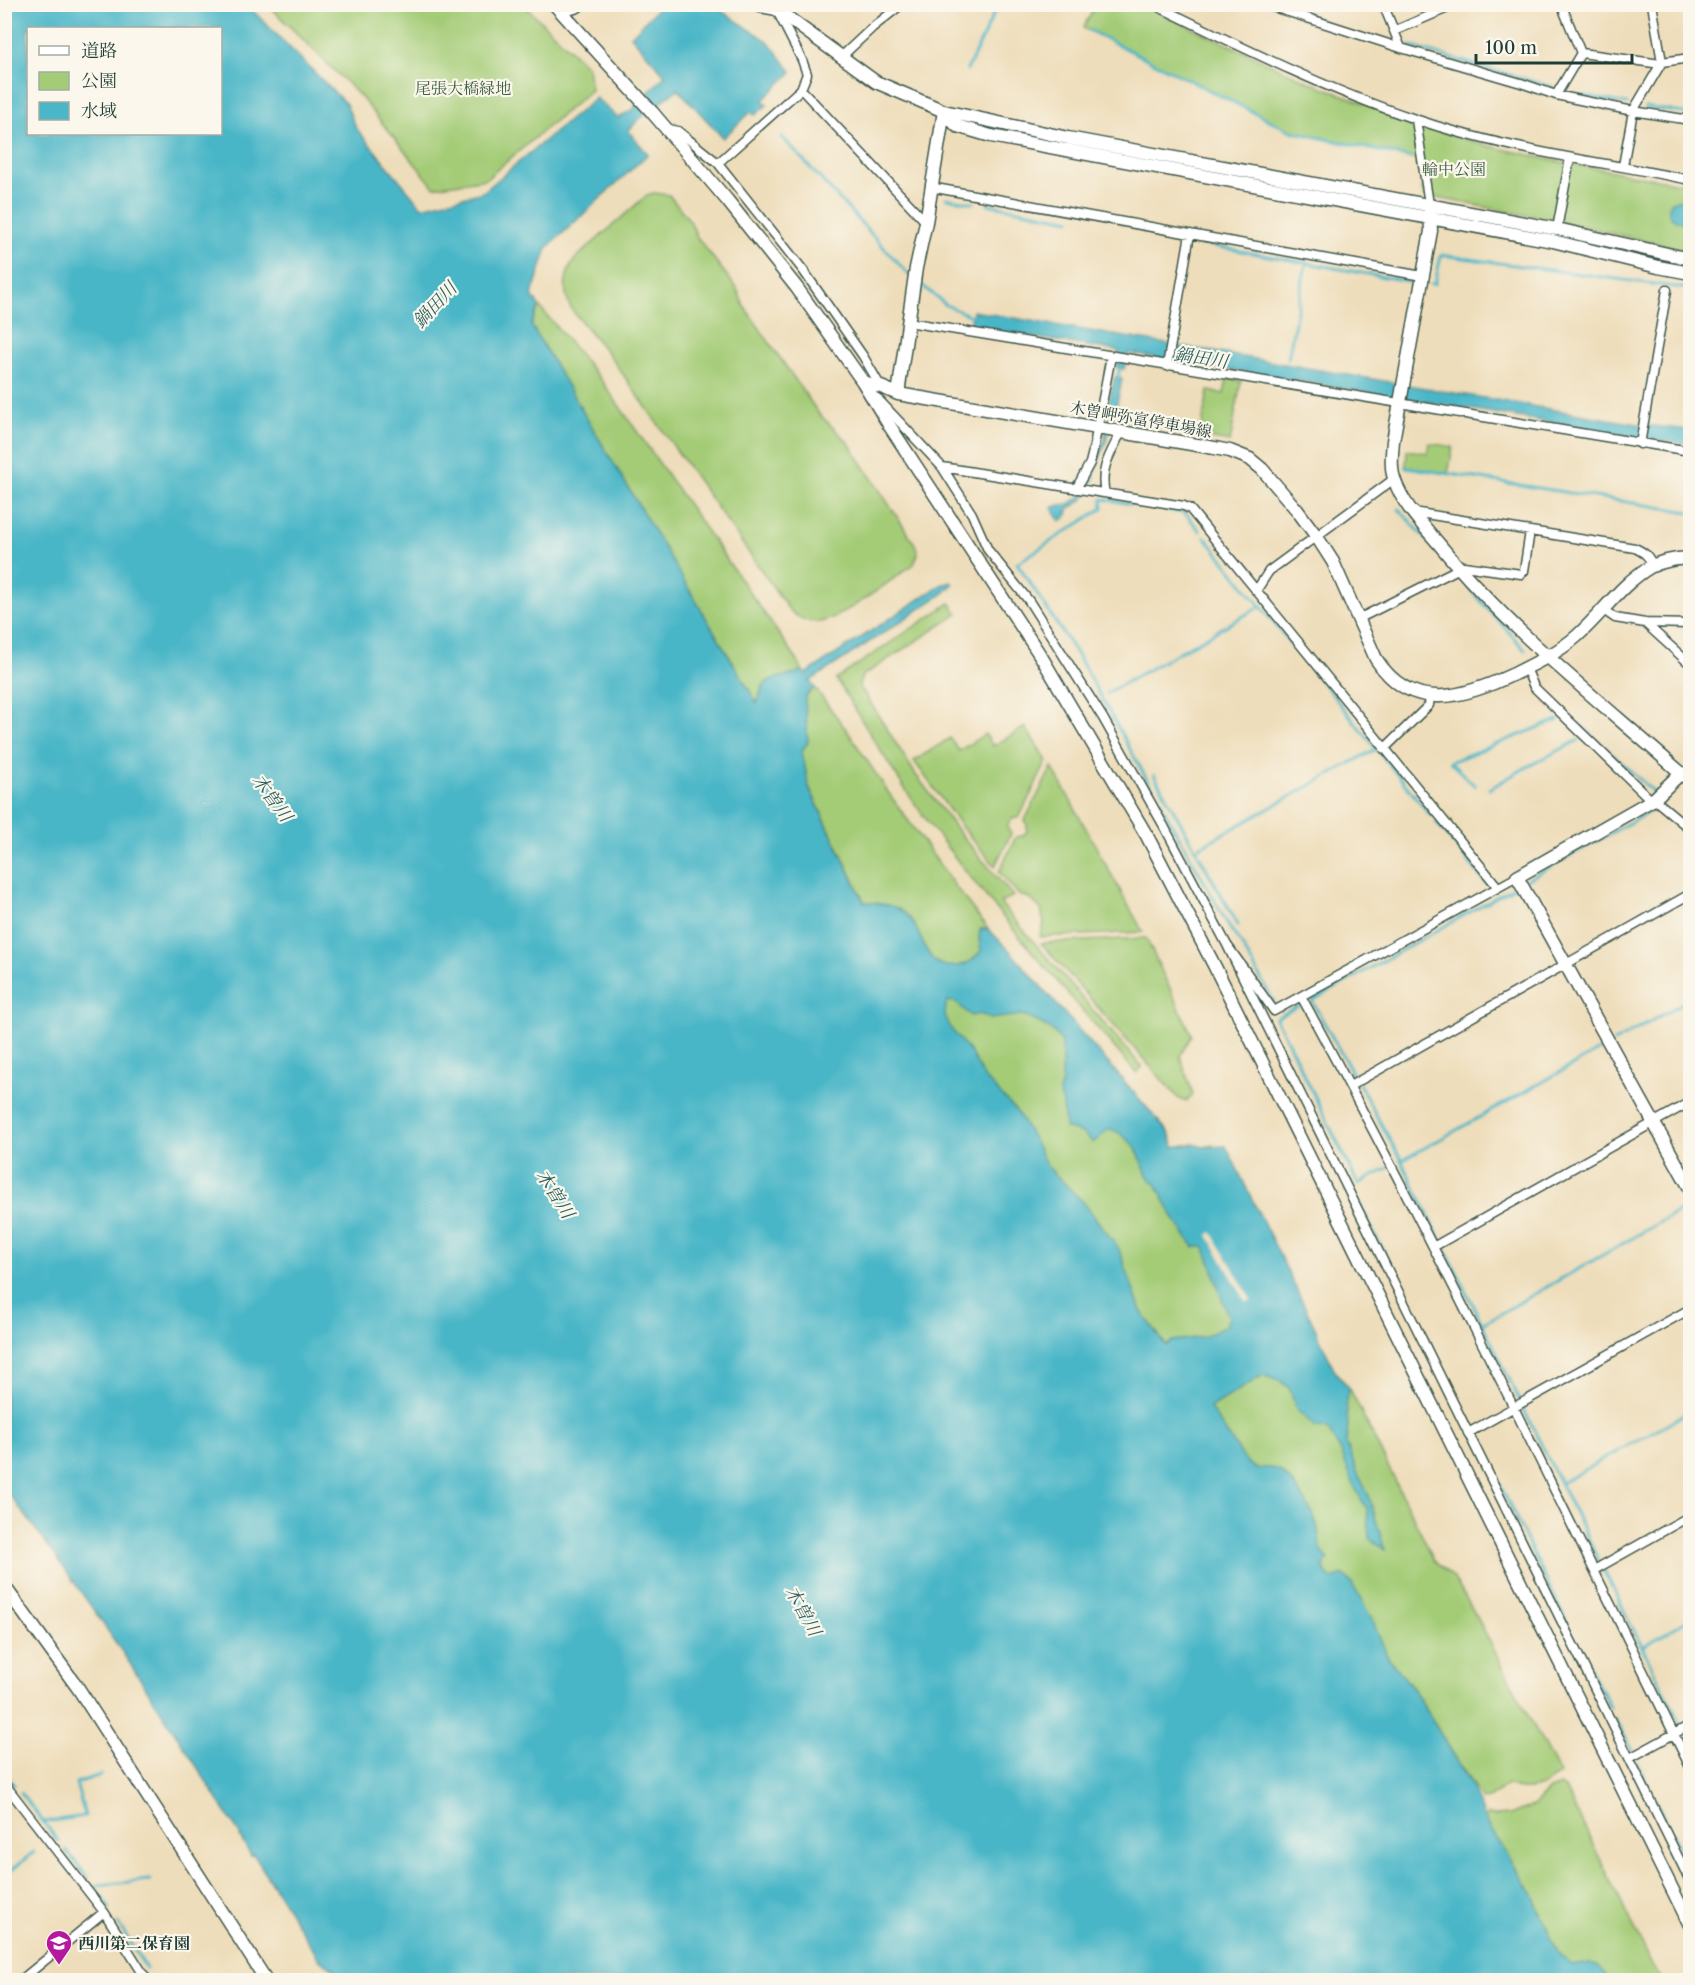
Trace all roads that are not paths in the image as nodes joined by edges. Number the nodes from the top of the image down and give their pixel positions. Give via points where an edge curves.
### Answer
1 (583, 4) edge
2 (754, 4) edge
3 (902, 4) edge
4 (1153, 4) edge
5 (1173, 4) edge
6 (1263, 4) edge
7 (1383, 4) edge
8 (1457, 4) edge
9 (1561, 4) edge
10 (1652, 4) edge
11 (773, 8) edge
12 (558, 9) edge
13 (1162, 9) junction
14 (1394, 32) junction
15 (1401, 48) junction
16 (1581, 53) junction
17 (840, 58) junction
18 (1690, 58) edge
19 (1662, 63) junction
20 (801, 89) junction
21 (1556, 95) junction
22 (944, 111) junction
23 (1633, 111) junction
24 (1416, 120) junction
25 (1690, 120) edge
26 (666, 128) junction
27 (1570, 158) junction
28 (718, 163) junction
29 (1623, 166) junction
30 (1690, 180) edge
31 (930, 187) junction
32 (1429, 204) junction
33 (1430, 217) junction
34 (926, 222) junction
35 (1557, 229) junction
36 (1190, 234) junction
37 (1690, 259) edge
38 (1690, 273) edge
39 (1422, 276) junction
40 (1667, 290) dead end
41 (908, 322) junction
42 (1113, 356) junction
43 (1168, 364) junction
44 (863, 382) junction
45 (880, 387) junction
46 (897, 394) junction
47 (1399, 404) junction
48 (1108, 430) junction
49 (1640, 442) junction
50 (1690, 452) edge
51 (942, 468) junction
52 (1394, 479) junction
53 (1079, 489) junction
54 (1105, 493) junction
55 (1413, 512) junction
56 (1530, 531) junction
57 (1317, 537) junction
58 (1690, 558) edge
59 (1653, 566) junction
60 (1459, 569) junction
61 (1256, 591) junction
62 (1602, 609) junction
63 (1358, 619) junction
64 (1645, 623) junction
65 (1690, 624) edge
66 (1547, 657) junction
67 (1690, 664) edge
68 (1526, 668) junction
69 (1430, 697) junction
70 (1384, 749) junction
71 (1686, 777) edge
72 (1652, 799) junction
73 (1690, 829) edge
74 (1517, 877) junction
75 (1497, 886) junction
76 (1690, 894) edge
77 (1227, 945) junction
78 (1564, 965) junction
79 (1301, 996) junction
80 (1350, 1086) junction
81 (1690, 1102) edge
82 (1654, 1122) junction
83 (1690, 1188) edge
84 (1433, 1246) junction
85 (1690, 1309) edge
86 (1514, 1408) junction
87 (1468, 1433) junction
88 (1690, 1516) edge
89 (1594, 1570) junction
90 (4, 1586) edge
91 (1690, 1725) edge
92 (1674, 1735) junction
93 (1630, 1758) junction
94 (1690, 1767) edge
95 (4, 1783) edge
96 (1690, 1881) edge
97 (104, 1912) junction
98 (1690, 1925) edge
99 (21, 1980) edge
100 (147, 1980) edge
101 (266, 1980) edge

1 - 12 street
2 - 11 street
3 - 17 street
4 - 13 street
5 - 13 street
6 - 15 street
7 - 14 street
8 - 14 street
9 - 16 street
10 - 19 street
11 - 17 street
11 - 20 street via 807,74
12 - 26 street
13 - 24 street via 1313,80
14 - 15 street
15 - 21 street
16 - 19 street
16 - 21 street
17 - 22 street via 876,82
18 - 19 street
19 - 23 street
20 - 28 street
20 - 34 street
21 - 23 street
22 - 31 street
22 - 32 street via 1068,138
22 - 33 street via 957,126 990,135
23 - 25 street
23 - 29 street
24 - 27 street via 1491,142
24 - 32 street
26 - 28 street via 678,131
26 - 44 street via 797,288
27 - 29 street
27 - 35 street
28 - 45 street via 803,270
29 - 30 street
31 - 34 street
31 - 36 street
32 - 33 street
32 - 35 street
33 - 38 street
33 - 39 street
34 - 41 street
35 - 37 street
36 - 39 street
36 - 43 street
39 - 47 street
40 - 49 street
41 - 42 street
41 - 46 street
42 - 43 street
42 - 48 street
43 - 47 street
44 - 45 street, 木曽岬弥富停車場線
44 - 51 street
44 - 98 street via 1042,658 1147,836
45 - 46 street, 木曽岬弥富停車場線
46 - 48 street, 木曽岬弥富停車場線
47 - 49 street
47 - 52 street via 1392,448
48 - 53 street
48 - 54 street via 1102,480
48 - 57 street, 木曽岬弥富停車場線 via 1230,451 1250,459 1276,484
49 - 50 street
51 - 53 street
51 - 77 street via 972,514 988,550 1029,601 1103,718
52 - 55 street
52 - 57 street
53 - 54 street
54 - 61 street via 1190,509
55 - 56 street
55 - 60 street
56 - 59 street via 1635,548 1645,553
56 - 60 street via 1521,574 1464,566
57 - 61 street via 1269,572
57 - 63 street, 木曽岬弥富停車場線 via 1333,562
58 - 59 street
59 - 62 street, 木曽岬弥富停車場線
60 - 63 street
60 - 66 street
61 - 70 street
62 - 64 street via 1615,618
62 - 66 street, 木曽岬弥富停車場線 via 1577,636
63 - 69 street, 木曽岬弥富停車場線 via 1384,671 1407,690
64 - 65 street
64 - 67 street
66 - 68 street, 木曽岬弥富停車場線
66 - 71 street
68 - 69 street, 木曽岬弥富停車場線 via 1465,693
68 - 72 street via 1534,687
69 - 70 street via 1429,705
70 - 75 street
71 - 72 street
72 - 73 street
72 - 74 street
74 - 75 street
74 - 78 street
75 - 79 street
76 - 78 street
77 - 79 street via 1274,1011
77 - 87 street
78 - 80 street
78 - 82 street
79 - 80 street
80 - 84 street
81 - 82 street
82 - 83 street
82 - 84 street
84 - 86 street
85 - 86 street
86 - 87 street
86 - 89 street
87 - 93 street
88 - 89 street
89 - 92 street
90 - 101 street via 97,1717
91 - 92 street
92 - 93 street
92 - 94 street
93 - 96 street
95 - 97 street
97 - 99 street
97 - 100 street

